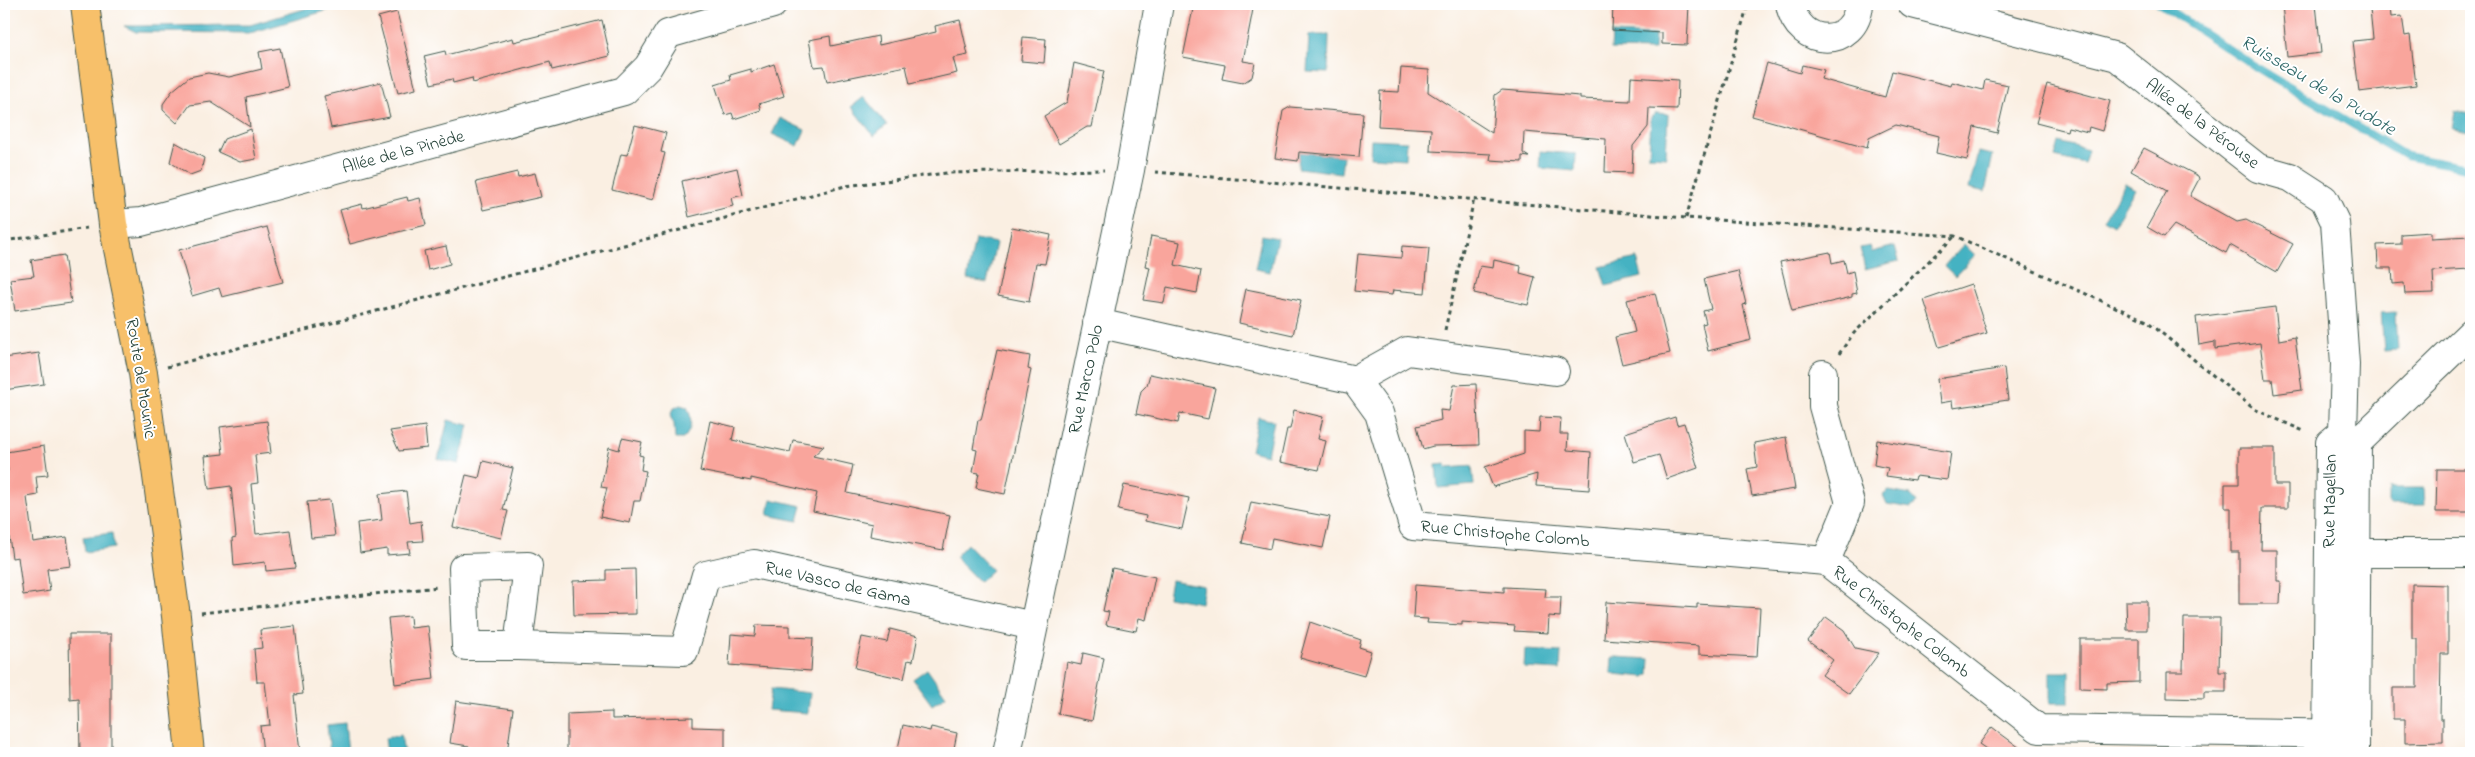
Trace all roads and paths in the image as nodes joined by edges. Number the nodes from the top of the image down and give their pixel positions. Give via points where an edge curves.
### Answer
1 (85, 4) edge
2 (773, 4) edge
3 (1159, 4) edge
4 (1748, 4) edge
5 (1790, 4) edge
6 (1859, 4) edge
7 (1912, 4) edge
8 (1130, 170) junction
9 (1474, 199) junction
10 (1686, 218) junction
11 (113, 224) junction
12 (1955, 236) junction
13 (4, 241) edge
14 (1097, 323) junction
15 (2471, 333) edge
16 (1439, 355) junction
17 (1555, 371) dead end
18 (143, 373) junction
19 (1823, 374) joint
20 (1355, 380) junction
21 (2343, 439) junction
22 (2328, 552) junction
23 (2356, 553) junction
24 (2471, 553) edge
25 (1826, 560) junction
26 (463, 585) junction
27 (176, 616) junction
28 (1033, 626) junction
29 (518, 646) junction
30 (2327, 744) edge
31 (2355, 744) edge
32 (190, 753) edge
33 (1007, 753) edge

1 - 11 main road, Route de Mounic
2 - 11 street, Allée de la Pinède via 668,34 648,67 624,91 141,222
3 - 8 street, Rue Marco Polo
4 - 10 path
5 - 6 street via 1798,25 1816,37 1827,38 1848,30 1855,21
7 - 21 street, Allée de la Pérouse via 2117,57 2258,168 2290,177 2324,199 2335,222 2346,364
8 - 9 path
8 - 14 street, Rue Marco Polo
8 - 18 path via 947,173 845,186
9 - 10 path
9 - 16 path
10 - 12 path
11 - 13 path
11 - 18 main road, Route de Mounic
12 - 19 path via 1854,333
12 - 21 path via 2147,320 2254,409
14 - 20 street
14 - 28 street, Rue Marco Polo
15 - 21 street
16 - 17 street
16 - 20 street via 1407,351
18 - 27 main road, Route de Mounic
19 - 25 street via 1824,406 1850,503
20 - 25 street, Rue Christophe Colomb via 1379,413 1413,526
21 - 22 street, Rue Magellan
21 - 23 street, Rue Magellan
22 - 23 street
22 - 30 street, Rue Magellan
23 - 24 street
23 - 31 street, Rue Magellan
25 - 30 street, Rue Christophe Colomb via 2039,729
26 - 27 path
26 - 29 street, Rue Vasco de Gama via 466,646
26 - 29 street, Rue Vasco de Gama via 462,568 528,566
27 - 32 main road, Route de Mounic
28 - 29 street, Rue Vasco de Gama via 754,564 706,576 684,651
28 - 33 street, Rue Marco Polo
30 - 31 street, Rue Christophe Colomb

